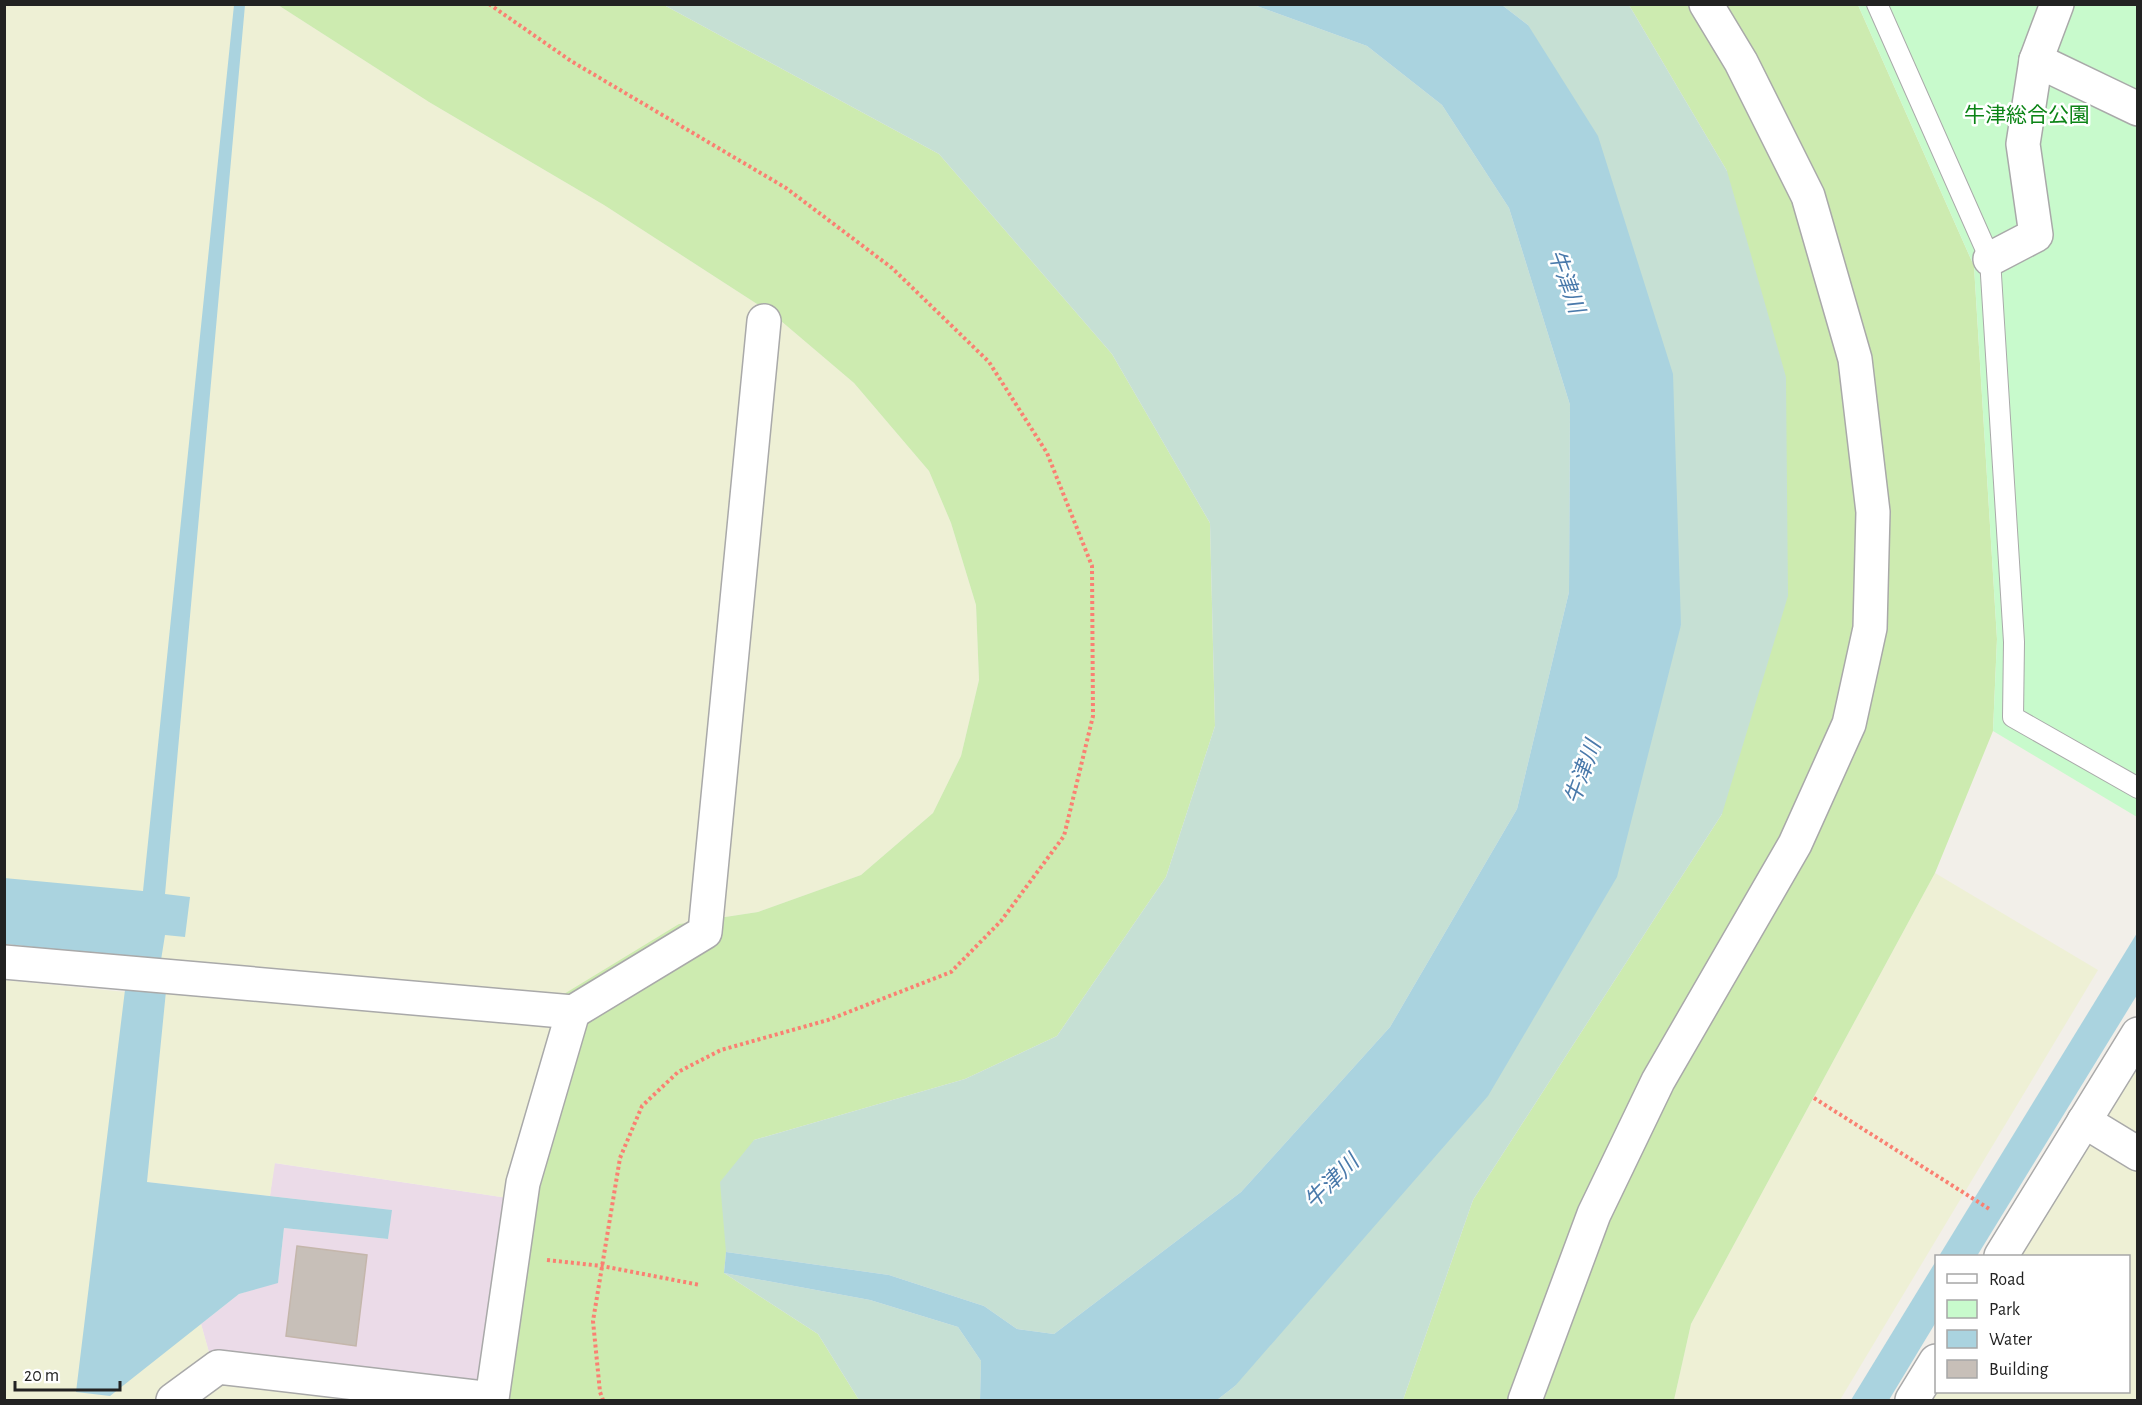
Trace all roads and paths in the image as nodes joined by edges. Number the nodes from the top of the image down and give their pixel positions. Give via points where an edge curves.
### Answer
1 (489, 4) edge
2 (1706, 4) edge
3 (1877, 4) edge
4 (2057, 4) edge
5 (2036, 60) junction
6 (2138, 108) edge
7 (1990, 260) junction
8 (764, 321) dead end
9 (2138, 788) edge
10 (4, 962) edge
11 (573, 1012) junction
12 (2138, 1034) edge
13 (1814, 1098) dead end
14 (2084, 1121) junction
15 (2138, 1154) edge
16 (1961, 1191) dead end
17 (512, 1255) junction
18 (2002, 1255) edge
19 (602, 1266) junction
20 (700, 1285) dead end
21 (1935, 1363) edge
22 (173, 1401) edge
23 (603, 1401) edge
24 (1525, 1401) edge
25 (1912, 1401) edge

1 - 19 path via 571,61 786,188 892,268 989,362 1047,453 1092,566 1093,716 1064,836 1001,921 951,972 828,1020 722,1050 678,1072 642,1106 620,1158
2 - 24 street via 1741,62 1808,196 1855,359 1873,512 1870,628 1849,724 1795,844 1658,1081 1604,1194
3 - 7 lane
4 - 5 street
5 - 6 street
5 - 7 street via 2023,144 2036,235
7 - 9 lane via 2014,642 2013,717
8 - 11 street via 705,932
10 - 11 street
11 - 17 street via 523,1183
12 - 14 street
13 - 16 path
14 - 15 street
14 - 18 street
17 - 19 path
17 - 22 street via 492,1399 218,1368
19 - 20 path
19 - 23 path via 592,1321
21 - 25 street

